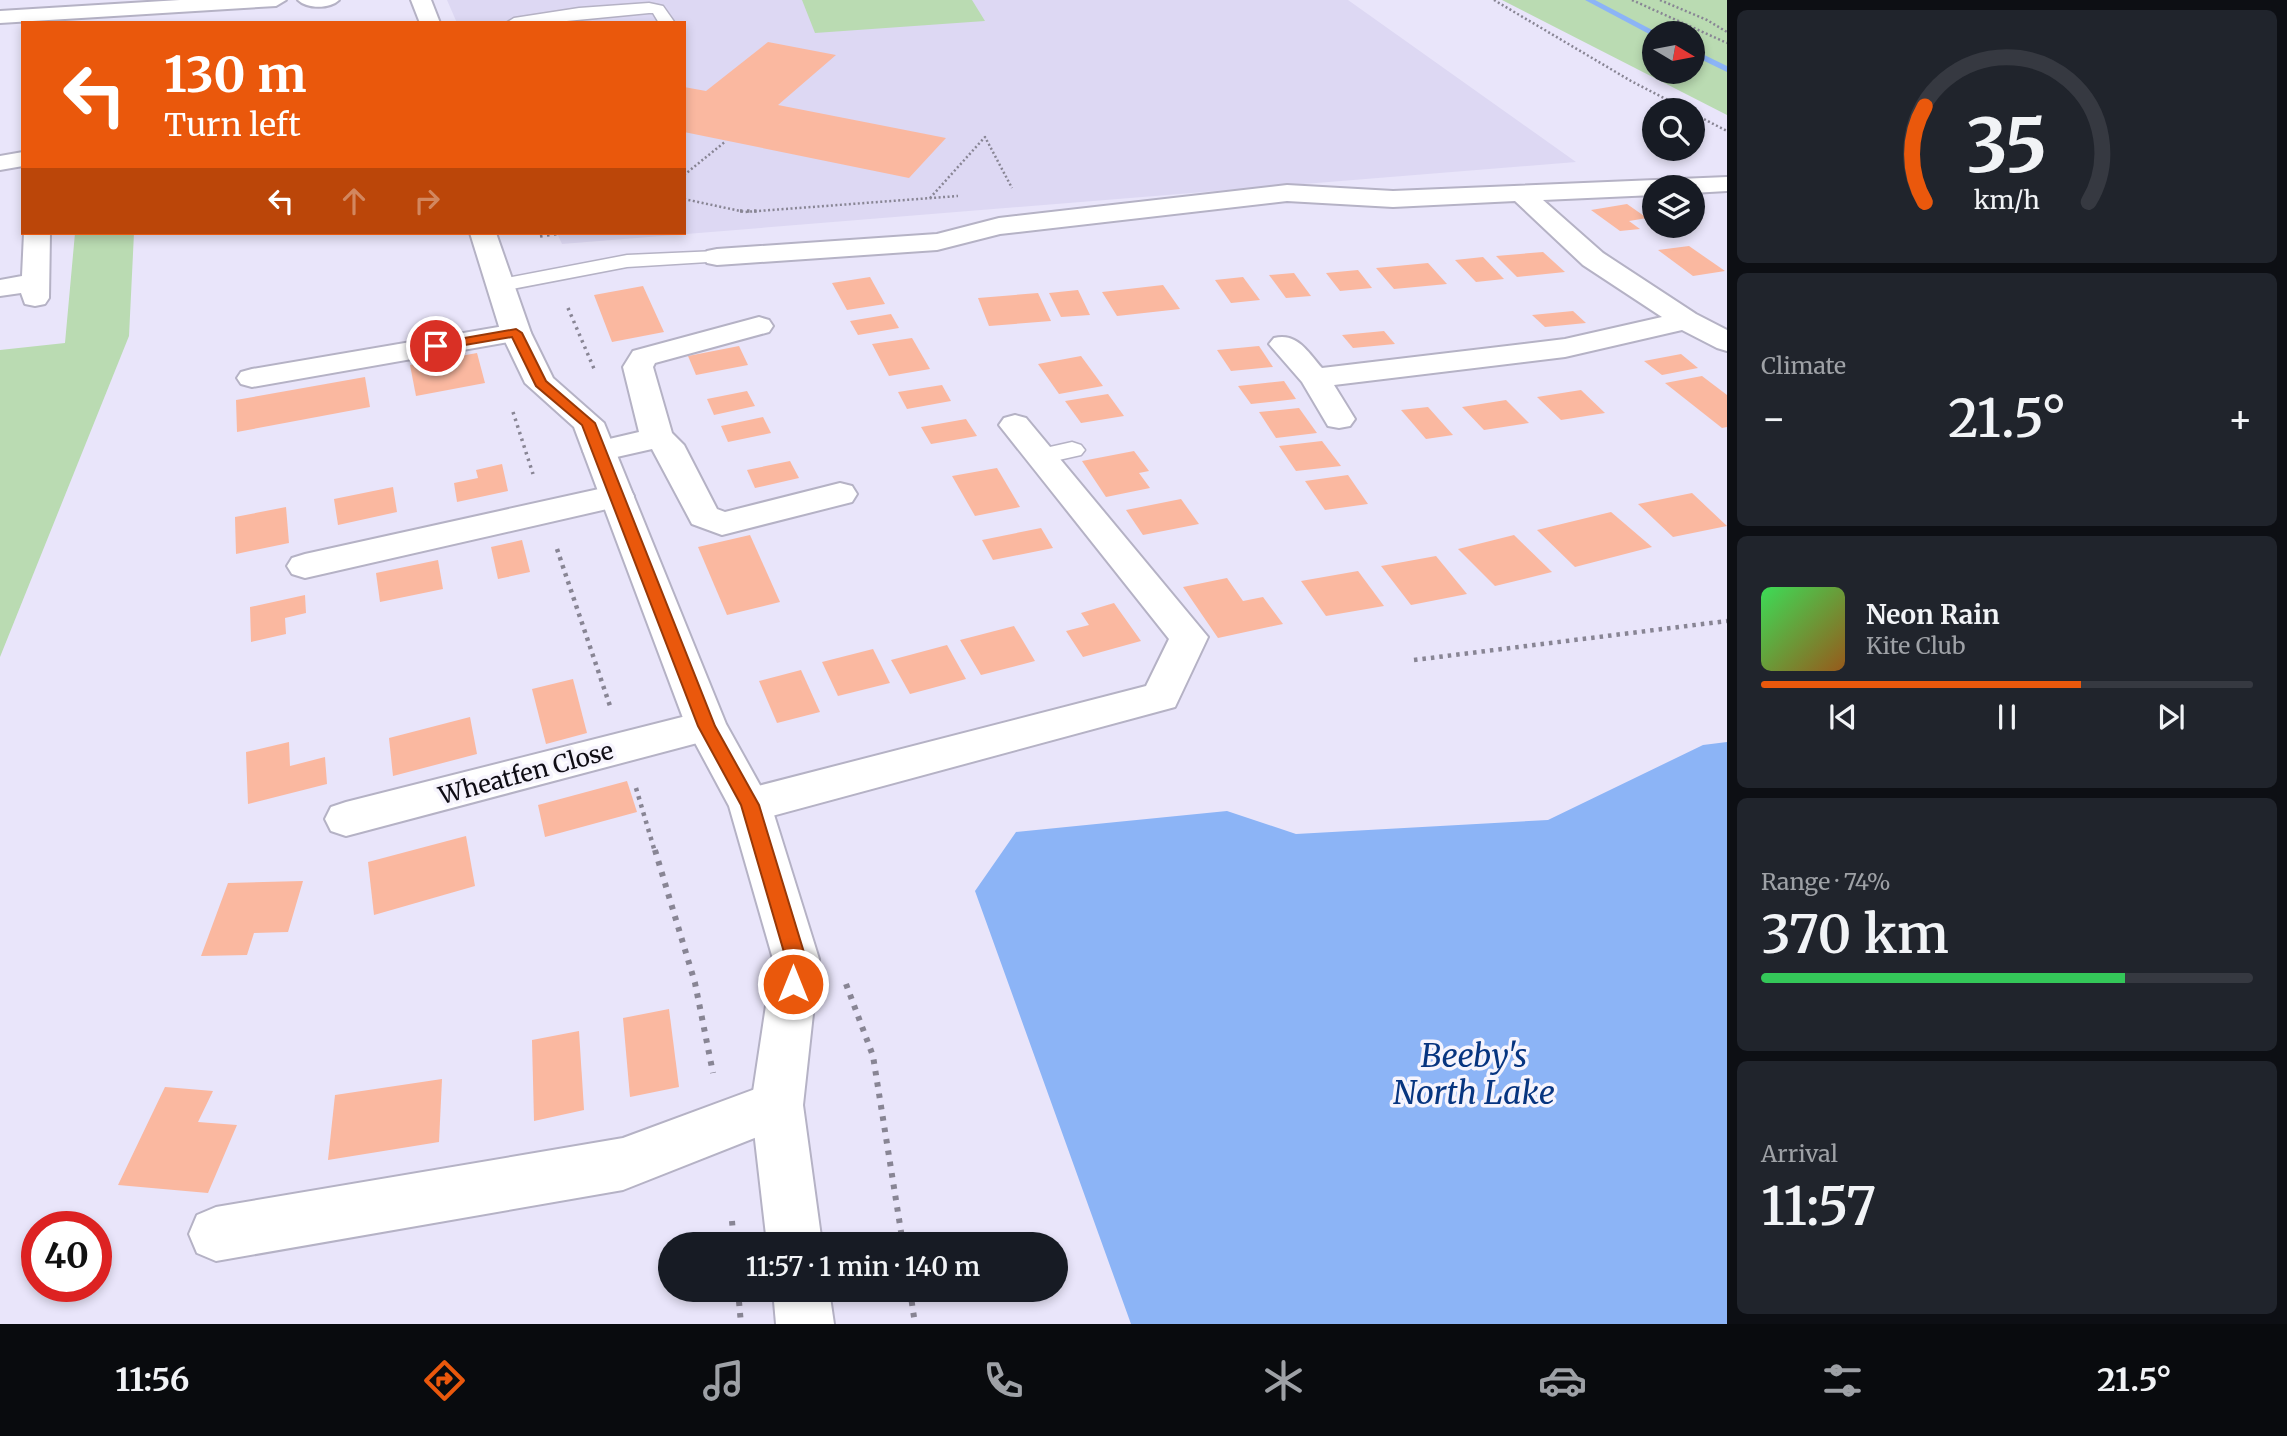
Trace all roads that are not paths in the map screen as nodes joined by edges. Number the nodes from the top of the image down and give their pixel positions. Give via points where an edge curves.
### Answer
1 (276, 0) edge
2 (308, 0) edge
3 (329, 0) edge
4 (421, 0) edge
5 (47, 7) edge
6 (0, 17) edge
7 (582, 18) edge
8 (429, 21) edge
9 (541, 21) edge
10 (666, 21) edge
11 (21, 159) edge
12 (0, 163) edge
13 (1727, 184) edge
14 (1520, 192) junction
15 (37, 235) edge
16 (484, 235) edge
17 (717, 257) joint
18 (502, 285) junction
19 (0, 288) edge
20 (1686, 320) junction
21 (759, 326) dead end
22 (516, 333) junction
23 (1727, 342) edge
24 (1284, 344) dead end
25 (252, 378) dead end
26 (1315, 378) junction
27 (1339, 419) dead end
28 (1015, 425) dead end
29 (657, 438) junction
30 (599, 451) junction
31 (840, 494) dead end
32 (617, 496) junction
33 (305, 566) dead end
34 (706, 726) junction
35 (750, 805) junction
36 (346, 819) dead end
37 (777, 1105) junction
38 (793, 1232) edge
39 (216, 1234) dead end
40 (802, 1302) edge
41 (805, 1324) edge

1 - 5 street
2 - 3 street
4 - 8 street
5 - 6 street
7 - 9 lane
7 - 10 lane via 649,8 658,9
11 - 12 street
13 - 14 street
14 - 17 street via 1393,198 1287,193 999,226 937,242
14 - 20 street via 1593,259
15 - 19 street via 35,290
16 - 18 street
17 - 18 lane via 626,261
18 - 22 street
20 - 23 street
20 - 26 street via 1565,348
21 - 29 street via 644,358 638,367
22 - 25 street
22 - 30 street via 540,383 588,423
24 - 26 street
26 - 27 street
28 - 35 street via 1056,453 1189,637 1161,697
29 - 30 street
29 - 31 street via 668,445 704,516 722,524
30 - 32 street
32 - 33 street
32 - 34 street
34 - 35 street
34 - 36 street, Wheatfen Close
35 - 37 street via 796,959
37 - 38 street
37 - 39 street via 623,1164
40 - 41 street

